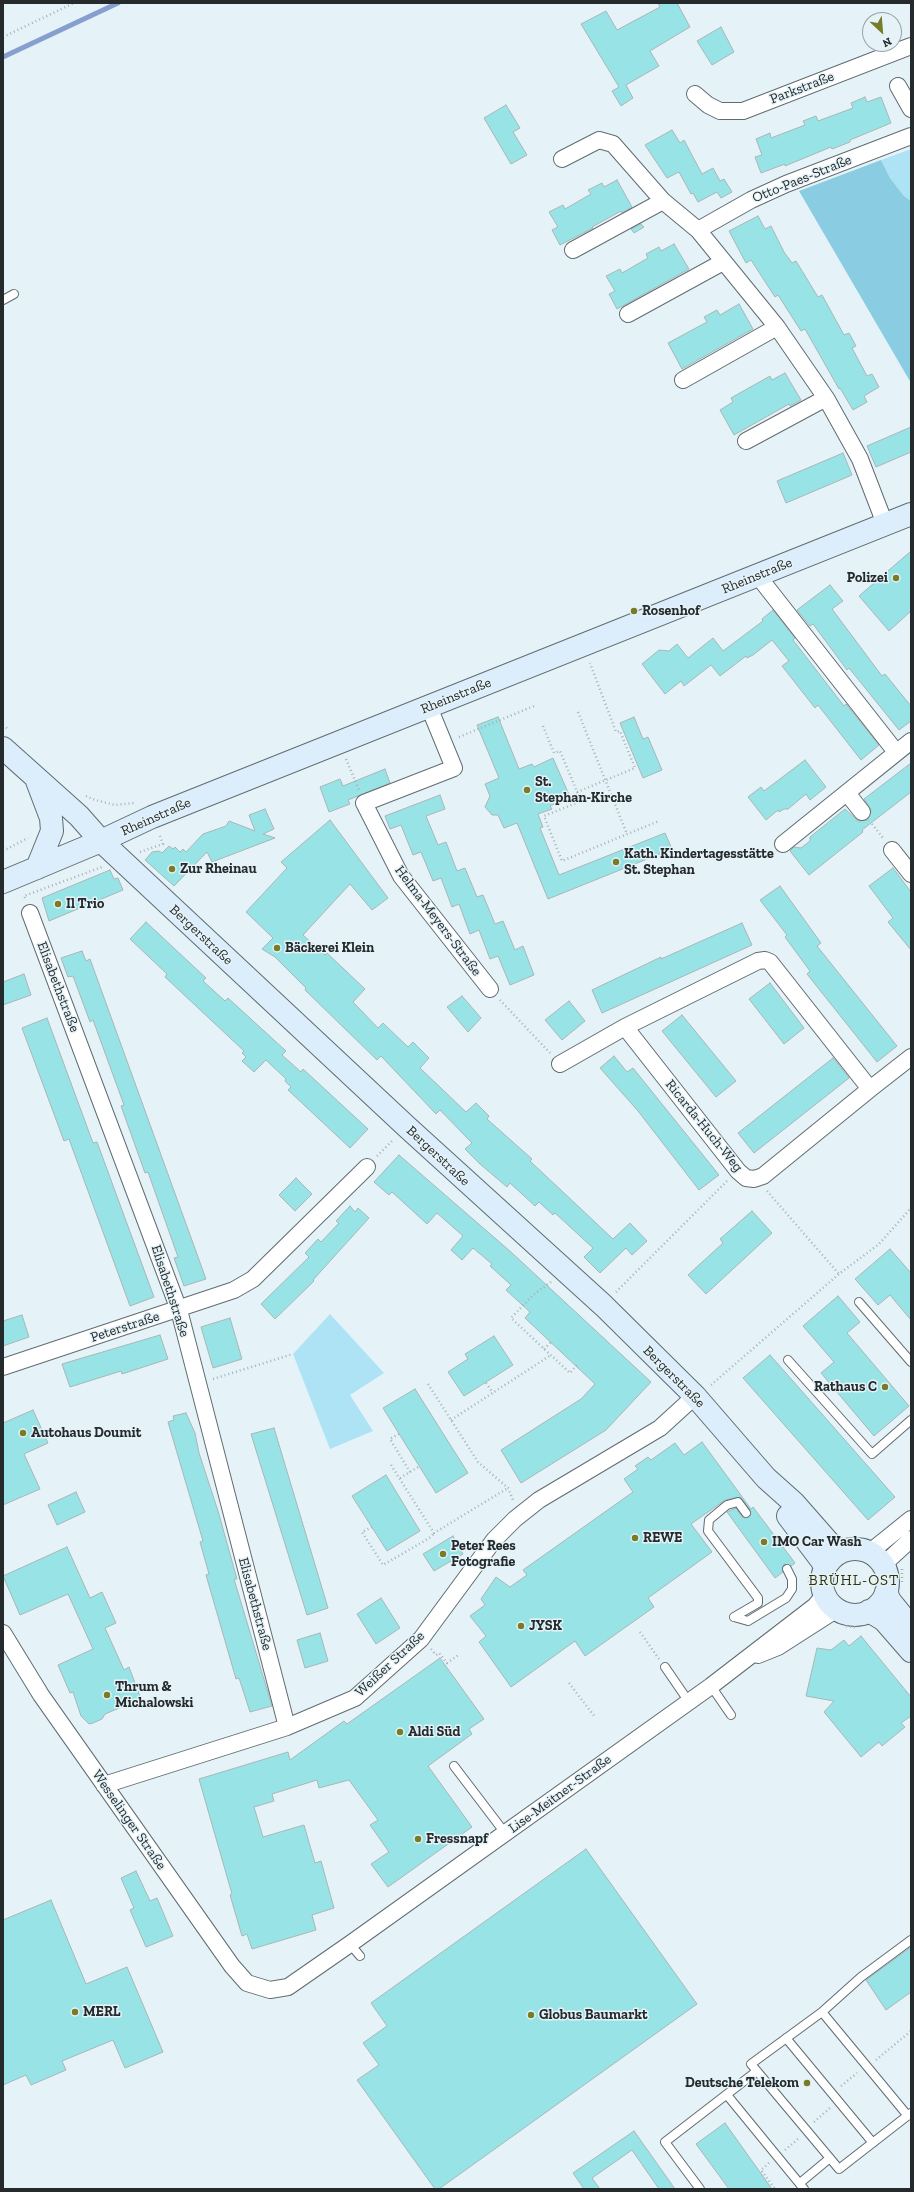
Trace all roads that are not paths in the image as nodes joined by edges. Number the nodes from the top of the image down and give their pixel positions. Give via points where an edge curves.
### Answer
1 (911, 46) edge
2 (898, 86) dead end
3 (695, 94) dead end
4 (911, 109) edge
5 (911, 136) edge
6 (562, 159) dead end
7 (663, 200) junction
8 (698, 230) junction
9 (573, 250) dead end
10 (723, 262) junction
11 (14, 294) dead end
12 (3, 300) edge
13 (628, 314) dead end
14 (777, 327) junction
15 (683, 380) dead end
16 (826, 398) junction
17 (746, 441) dead end
18 (911, 514) edge
19 (885, 524) junction
20 (758, 576) junction
21 (429, 707) junction
22 (911, 741) edge
23 (3, 748) edge
24 (896, 752) junction
25 (36, 778) junction
26 (846, 793) junction
27 (862, 812) road end
28 (101, 841) junction
29 (783, 844) dead end
30 (892, 850) road end
31 (37, 868) junction
32 (911, 874) edge
33 (3, 882) edge
34 (30, 913) dead end
35 (490, 989) road end
36 (625, 1027) junction
37 (911, 1058) edge
38 (560, 1064) road end
39 (870, 1089) junction
40 (367, 1167) road end
41 (859, 1302) dead end
42 (179, 1310) junction
43 (788, 1360) dead end
44 (911, 1362) edge
45 (3, 1367) edge
46 (695, 1396) junction
47 (911, 1420) edge
48 (766, 1478) junction
49 (746, 1513) dead end
50 (911, 1519) edge
51 (911, 1539) edge
52 (841, 1552) junction
53 (877, 1558) junction
54 (825, 1568) junction
55 (787, 1569) dead end
56 (886, 1592) junction
57 (824, 1595) junction
58 (840, 1611) junction
59 (870, 1611) junction
60 (911, 1627) edge
61 (3, 1633) edge
62 (911, 1650) edge
63 (747, 1659) junction
64 (665, 1667) road end
65 (711, 1686) junction
66 (689, 1702) junction
67 (732, 1715) dead end
68 (287, 1727) junction
69 (454, 1766) dead end
70 (104, 1785) junction
71 (505, 1833) junction
72 (911, 1940) edge
73 (270, 1990) joint
74 (822, 2012) junction
75 (786, 2038) junction
76 (757, 2071) junction
77 (727, 2095) junction
78 (909, 2114) edge
79 (873, 2143) junction
80 (830, 2158) junction
81 (802, 2186) edge
82 (700, 2189) edge

1 - 3 street, Parkstraße via 743,111 720,111
2 - 4 street
5 - 8 street, Otto-Paes-Straße via 786,184 751,200
6 - 7 street via 599,140 613,144
7 - 8 street
7 - 9 street
8 - 10 street
10 - 13 street
10 - 14 street
11 - 12 lane
14 - 15 street
14 - 16 street
16 - 17 street
16 - 19 street via 860,459
18 - 19 street, Rheinstraße
19 - 20 street, Rheinstraße
20 - 21 street, Rheinstraße
20 - 24 street
21 - 28 street, Rheinstraße via 152,817
21 - 35 street, Helma-Meyers-Straße via 454,768 364,803 401,876
22 - 24 street
23 - 25 street, Bergerstraße
24 - 26 street
25 - 28 street, Bergerstraße via 79,816
25 - 31 street via 51,818 52,831
26 - 27 street
26 - 29 street
28 - 31 street, Rheinstraße
28 - 46 street, Bergerstraße via 407,1127 604,1306
30 - 32 street
31 - 33 street, Rheinstraße
34 - 42 street, Elisabethstraße
36 - 38 street
36 - 39 street via 758,961 765,960 770,962
36 - 39 street, Ricarda-Huch-Weg via 746,1178 763,1176
37 - 39 street, Ricarda-Huch-Weg
40 - 42 street, Peterstraße via 253,1279 234,1290
41 - 44 lane
42 - 45 street, Peterstraße
42 - 68 street, Elisabethstraße
43 - 47 lane via 872,1454
46 - 48 street, Bergerstraße
46 - 68 street, Weißer Straße via 660,1428 539,1500 518,1516 494,1540 421,1639 355,1698
48 - 52 street, Bergerstraße via 794,1503 830,1544
48 - 54 street, Bergerstraße
49 - 55 lane via 738,1502 727,1505 710,1520 708,1531 758,1598 758,1603 734,1617 748,1621 786,1598 792,1589 792,1579
50 - 53 street
51 - 53 street
52 - 53 street via 861,1549
52 - 54 street via 832,1557
53 - 56 street via 887,1574
54 - 57 street via 822,1585
56 - 59 street
56 - 60 street
57 - 58 street via 829,1603
57 - 63 street, Lise-Meitner-Straße via 815,1606 759,1647
58 - 59 street via 852,1615
58 - 63 street, Lise-Meitner-Straße via 778,1647
59 - 62 street via 884,1620
61 - 70 street, Wesselinger Straße via 41,1695
63 - 65 street, Lise-Meitner-Straße
64 - 66 lane
65 - 66 street, Lise-Meitner-Straße
65 - 67 lane
66 - 71 street, Lise-Meitner-Straße
68 - 70 street, Weißer Straße
69 - 71 lane
70 - 73 street, Wesselinger Straße via 232,1966 247,1983
71 - 73 street, Lise-Meitner-Straße via 355,1950 288,1987
72 - 74 lane via 860,1977
74 - 75 lane
74 - 78 lane
75 - 76 lane via 751,2064
75 - 79 lane
76 - 77 lane
76 - 80 lane
77 - 81 lane
77 - 82 lane via 665,2142
78 - 79 lane
79 - 80 lane via 839,2169
80 - 81 lane

